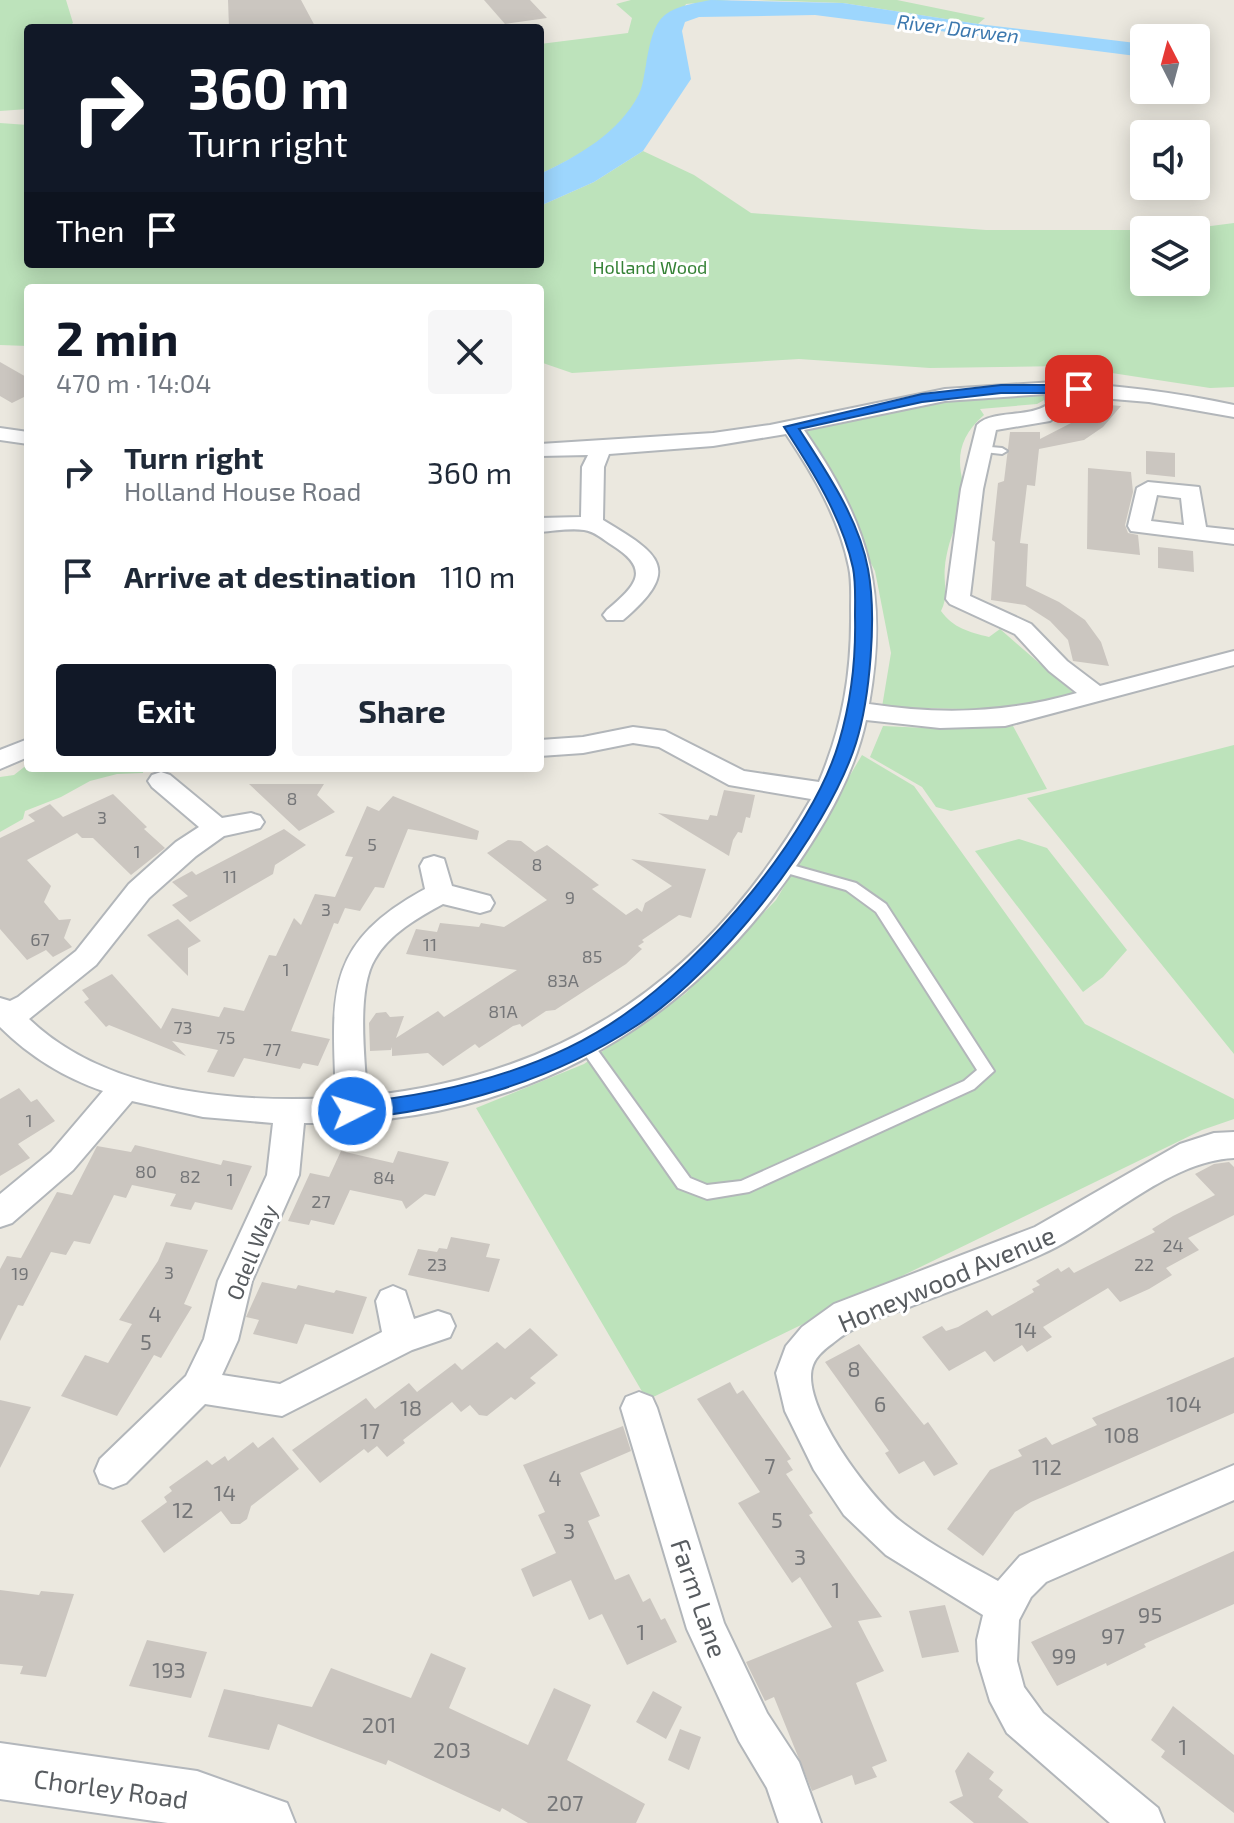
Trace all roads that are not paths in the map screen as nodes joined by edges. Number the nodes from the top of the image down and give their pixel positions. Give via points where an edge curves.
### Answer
1 (1054, 388) junction
2 (1234, 411) edge
3 (791, 427) junction
4 (0, 434) edge
5 (24, 437) edge
6 (601, 449) junction
7 (544, 450) edge
8 (592, 523) junction
9 (544, 525) edge
10 (1196, 533) dead end
11 (1234, 537) edge
12 (615, 615) dead end
13 (1234, 658) edge
14 (1095, 695) junction
15 (854, 710) junction
16 (544, 748) edge
17 (24, 749) edge
18 (0, 761) edge
19 (161, 781) dead end
20 (826, 792) junction
21 (251, 822) dead end
22 (217, 828) junction
23 (781, 867) junction
24 (480, 903) dead end
25 (4, 1013) edge
26 (586, 1045) junction
27 (124, 1088) junction
28 (352, 1111) junction
29 (290, 1113) junction
30 (1234, 1145) edge
31 (0, 1213) edge
32 (393, 1301) dead end
33 (438, 1326) dead end
34 (401, 1339) junction
35 (198, 1387) junction
36 (639, 1408) dead end
37 (113, 1471) dead end
38 (1234, 1482) edge
39 (1003, 1605) junction
40 (0, 1771) edge
41 (267, 1823) edge
42 (800, 1823) edge
43 (1143, 1823) edge

1 - 2 street
1 - 3 street via 922,398
1 - 14 street via 1058,407 1043,417 987,425 991,450 958,599 1023,629
3 - 6 street via 663,447
3 - 15 street via 839,509 861,569 863,639
4 - 5 street
6 - 7 street
6 - 8 street via 593,467
8 - 9 street
8 - 12 street via 637,550 650,573 637,599
10 - 11 street
13 - 14 street
14 - 15 street via 989,718 897,717
15 - 20 street via 847,743
16 - 20 street via 633,735 665,739 738,779
17 - 18 street
19 - 22 street
20 - 23 street
21 - 22 street
22 - 25 street via 139,891 86,958 28,1005
23 - 26 street via 707,958 631,1020
23 - 26 lane via 851,886 881,908 986,1071 969,1085 743,1187 707,1192 684,1183
24 - 28 street via 437,880 359,959 352,982
25 - 27 street via 49,1052
26 - 28 street via 454,1096
27 - 29 street via 210,1106
27 - 31 street via 62,1161
28 - 29 street
29 - 35 street, Odell Way via 283,1175 235,1281 221,1340
30 - 39 street, Honeywood Avenue via 1220,1143 1196,1151 1068,1227 836,1321 804,1347 794,1371 797,1401 847,1488 883,1531
32 - 34 street
33 - 34 street
34 - 35 street via 282,1400
35 - 37 street, Odell Way
36 - 42 street, Farm Lane via 706,1629 753,1727 784,1777
38 - 39 street via 1033,1569
39 - 43 street via 996,1631 1000,1664 1006,1693 1022,1720
40 - 41 main road, Chorley Road via 197,1799

